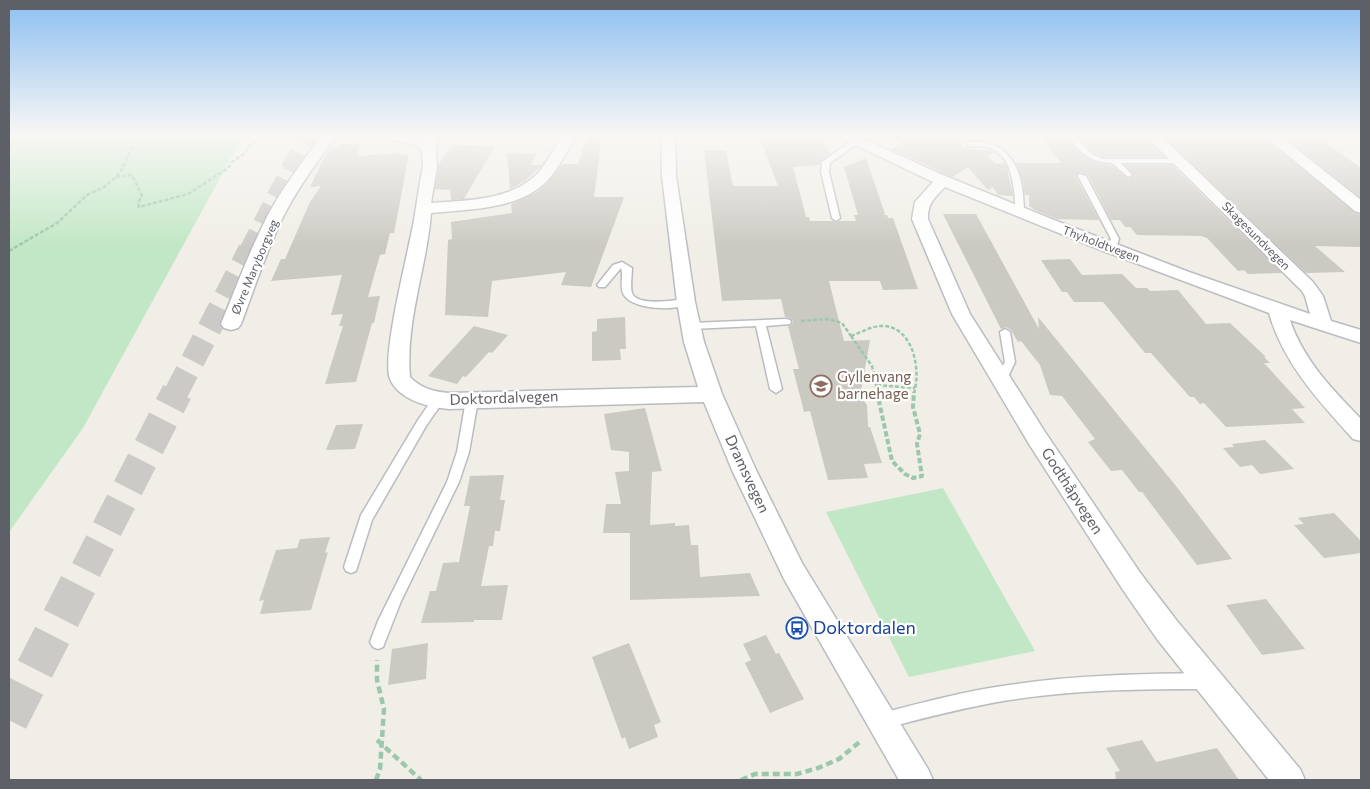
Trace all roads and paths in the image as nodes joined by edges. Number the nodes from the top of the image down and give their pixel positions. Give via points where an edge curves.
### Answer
1 (120, 173) edge
2 (221, 173) edge
3 (302, 173) edge
4 (429, 173) edge
5 (545, 173) edge
6 (669, 173) edge
7 (825, 173) edge
8 (928, 173) edge
9 (1015, 173) edge
10 (1126, 173) edge
11 (1193, 173) edge
12 (1318, 173) edge
13 (1128, 175) dead end
14 (1082, 176) dead end
15 (116, 177) junction
16 (944, 180) junction
17 (1361, 208) edge
18 (423, 209) junction
19 (1020, 212) junction
20 (836, 218) dead end
21 (1112, 249) junction
22 (9, 251) edge
23 (602, 285) dead end
24 (686, 302) junction
25 (1277, 309) junction
26 (786, 322) joint
27 (760, 323) junction
28 (231, 324) dead end
29 (1323, 325) junction
30 (691, 326) junction
31 (1005, 332) dead end
32 (851, 336) junction
33 (1361, 337) edge
34 (1001, 380) junction
35 (877, 385) junction
36 (915, 388) junction
37 (776, 389) dead end
38 (711, 394) junction
39 (438, 400) junction
40 (472, 400) junction
41 (1361, 433) edge
42 (351, 567) dead end
43 (378, 642) joint
44 (1206, 680) junction
45 (882, 721) junction
46 (865, 738) dead end
47 (379, 742) junction
48 (376, 780) edge
49 (421, 780) edge
50 (741, 780) edge
51 (917, 780) edge
52 (1289, 780) edge

1 - 15 path
2 - 15 path via 188,194 139,207 142,196 132,175
3 - 28 street, Øvre Maryborgveg via 258,254
4 - 18 street, Doktordalvegen
5 - 18 street via 537,182 510,196
6 - 24 street, Dramsvegen
7 - 20 lane
8 - 16 street, Thyholdtvegen
9 - 19 lane
10 - 13 lane
11 - 29 street, Skagesundvegen via 1307,286 1314,296
12 - 17 street
14 - 21 lane via 1115,239
15 - 22 path via 87,195 57,223
16 - 19 street, Thyholdtvegen
16 - 34 street, Godthåpvegen via 920,205 920,219 961,314
18 - 39 street, Doktordalvegen via 401,337 400,377 413,391
19 - 21 street, Thyholdtvegen
21 - 25 street, Thyholdtvegen
23 - 24 lane via 616,267 622,265 626,268 627,293 634,301
24 - 30 street, Dramsvegen
25 - 29 street, Thyholdtvegen
25 - 41 street via 1286,338 1305,370
26 - 27 lane
26 - 32 path via 838,320
27 - 30 lane
27 - 37 lane
29 - 33 street, Thyholdtvegen
30 - 38 street, Dramsvegen
31 - 34 lane via 1010,362
32 - 35 path via 872,366
32 - 36 path via 883,326 903,336 916,358 918,380
34 - 44 street, Godthåpvegen via 1132,582
35 - 36 path
35 - 36 path via 892,461 896,468 912,478 922,476 917,444 920,434 913,407
38 - 40 street, Doktordalvegen
38 - 45 street, Dramsvegen via 793,571
39 - 40 street, Doktordalvegen
39 - 42 lane via 425,416 366,519
40 - 43 lane via 463,452 453,484 400,585
43 - 47 path via 377,680 384,709
44 - 45 lane via 1136,681 1028,690
44 - 52 street, Godthåpvegen
45 - 51 street, Dramsvegen
46 - 50 path via 839,759 818,768 797,774 755,774
47 - 48 path via 380,769
47 - 49 path

